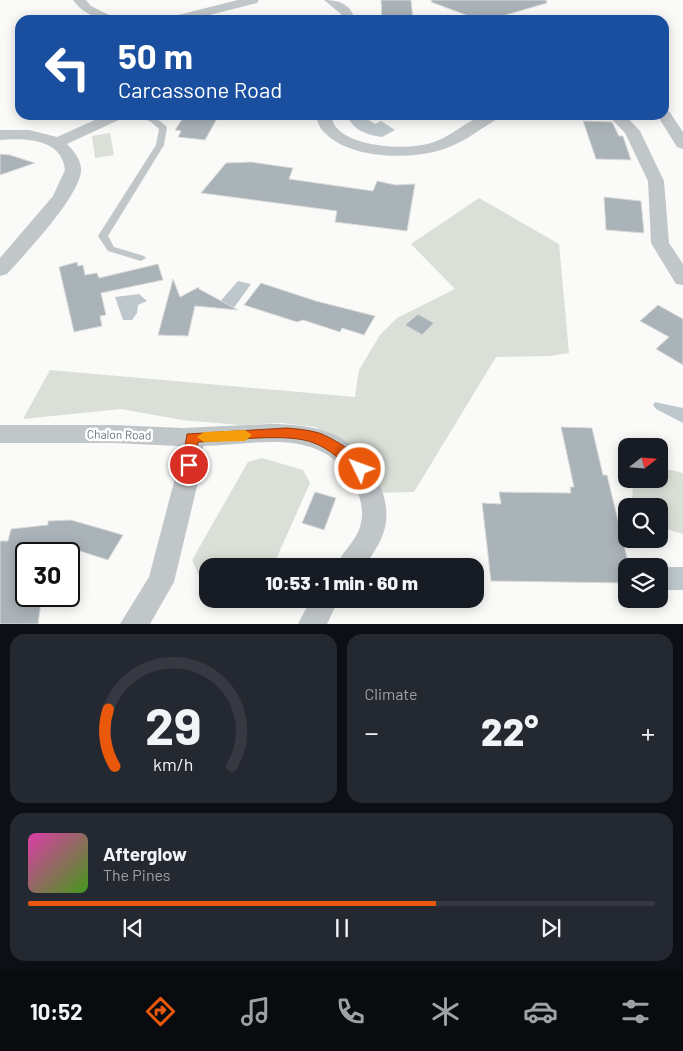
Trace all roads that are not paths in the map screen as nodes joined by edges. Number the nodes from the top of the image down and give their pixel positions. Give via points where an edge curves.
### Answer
1 (79, 0) edge
2 (253, 0) edge
3 (330, 0) edge
4 (101, 15) edge
5 (195, 15) edge
6 (348, 15) edge
7 (107, 120) edge
8 (154, 120) edge
9 (326, 120) edge
10 (484, 120) edge
11 (621, 120) edge
12 (668, 120) edge
13 (0, 135) edge
14 (57, 143) junction
15 (683, 144) edge
16 (141, 258) dead end
17 (0, 270) edge
18 (683, 279) edge
19 (0, 434) edge
20 (192, 438) junction
21 (355, 558) edge
22 (321, 608) edge
23 (134, 624) edge
24 (312, 624) edge

1 - 4 street via 87,9
2 - 5 street
3 - 6 street
7 - 14 street
8 - 16 lane via 163,128 160,145 104,236 111,249
9 - 10 street via 328,128 349,142 401,151 429,148 454,139
11 - 18 street via 632,131 656,181 660,243
12 - 15 street
13 - 14 street via 43,137
14 - 17 street via 66,150 72,162 67,186
19 - 20 street, Chalon Road
20 - 21 street, Chalon Road via 287,433 316,438 340,451 360,469 371,493 374,520 367,542
20 - 23 street via 187,478 161,582
22 - 24 street

